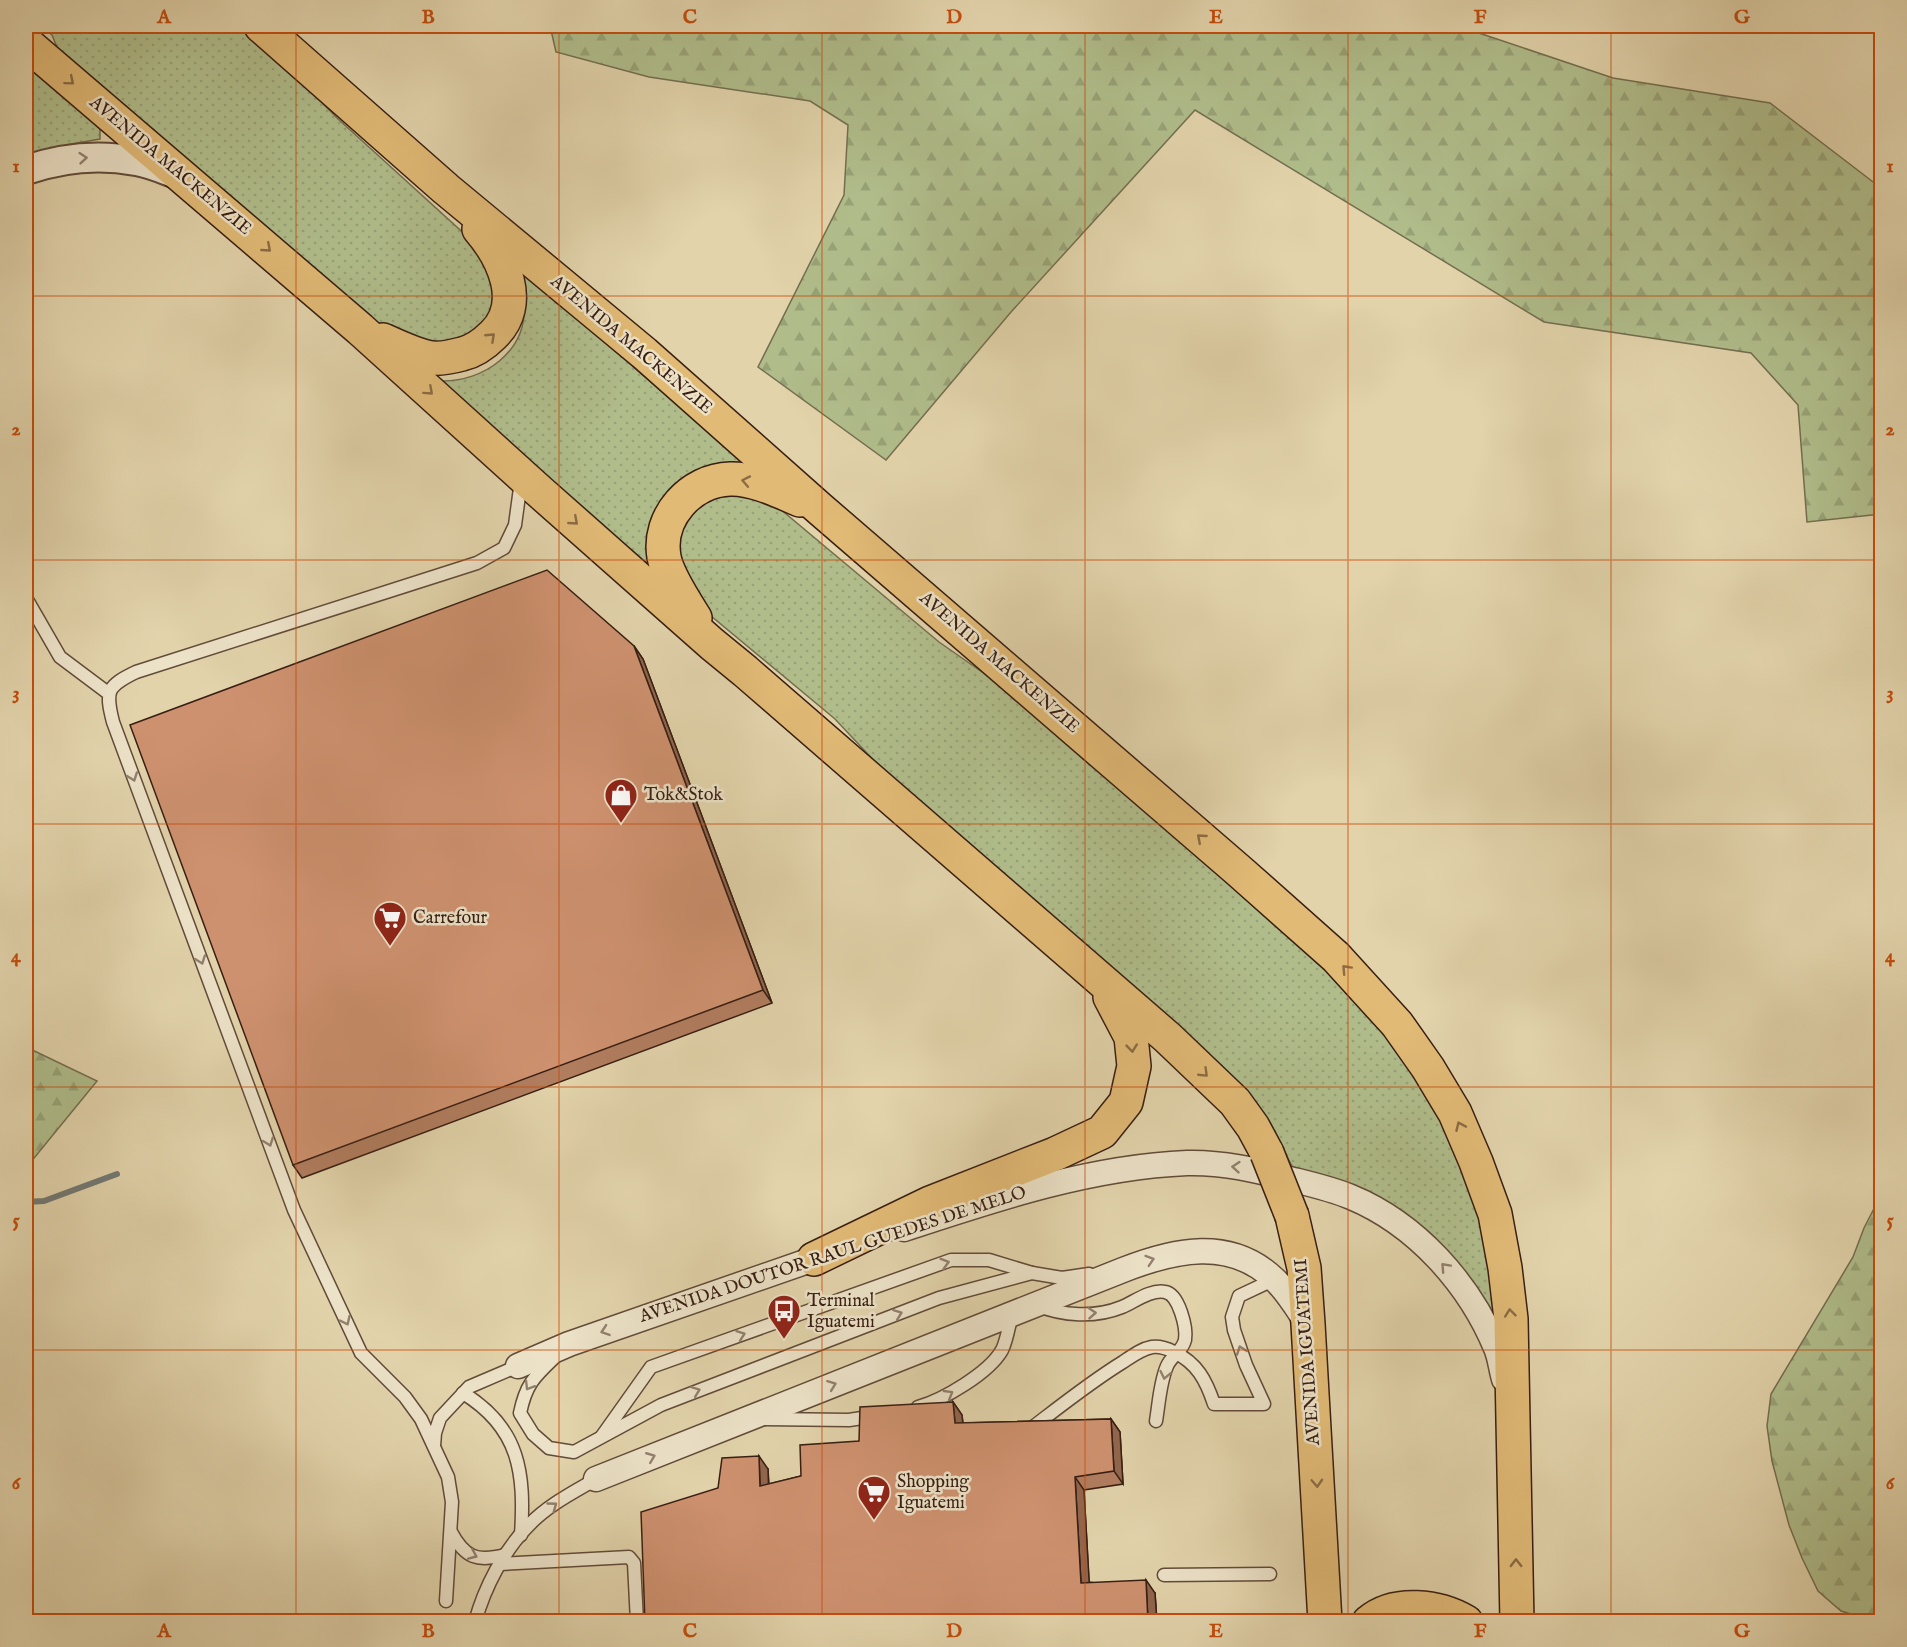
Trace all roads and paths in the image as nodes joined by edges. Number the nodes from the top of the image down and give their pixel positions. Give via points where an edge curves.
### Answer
1 (261, 26) edge
2 (26, 43) edge
3 (26, 170) edge
4 (183, 176) junction
5 (446, 189) junction
6 (360, 328) junction
7 (522, 476) junction
8 (820, 509) junction
9 (26, 598) edge
10 (712, 644) junction
11 (108, 693) junction
12 (1099, 977) junction
13 (814, 1259) junction
14 (1123, 1270) junction
15 (1032, 1273) junction
16 (1275, 1280) junction
17 (1035, 1305) junction
18 (1012, 1314) junction
19 (1308, 1324) junction
20 (569, 1344) junction
21 (1177, 1353) junction
22 (519, 1366) joint
23 (463, 1393) junction
24 (748, 1418) junction
25 (1156, 1421) dead end
26 (1034, 1427) edge
27 (1513, 1434) junction
28 (599, 1439) junction
29 (434, 1447) junction
30 (596, 1479) joint
31 (451, 1532) junction
32 (521, 1535) junction
33 (503, 1559) junction
34 (1270, 1574) dead end
35 (1164, 1575) dead end
36 (446, 1601) dead end
37 (475, 1622) edge
38 (637, 1622) edge
39 (1325, 1622) edge
40 (1369, 1622) edge
41 (1466, 1622) edge
42 (1517, 1622) edge

1 - 5 main road, AVENIDA MACKENZIE
2 -> 4 main road, AVENIDA MACKENZIE
3 -> 4 street via 61,160 94,158 137,161
4 -> 6 main road, AVENIDA MACKENZIE
6 -> 5 main road via 427,357 470,352 501,328 509,296 503,264 492,243
5 - 8 main road, AVENIDA MACKENZIE via 644,353
6 -> 7 main road, AVENIDA MACKENZIE
7 -> 10 main road, AVENIDA MACKENZIE
7 - 11 lane via 515,525 504,548 477,563 136,672 117,681
8 -> 10 main road via 767,485 730,478 706,483 676,507 664,532 664,557 681,597
27 -> 8 main road, AVENIDA MACKENZIE via 1511,1319 1495,1214 1455,1113 1397,1024 1336,957
9 - 11 lane via 60,657
10 - 12 main road, AVENIDA MACKENZIE
11 -> 29 lane via 113,722 294,1210 361,1353 405,1397
12 -> 13 main road via 1131,1037 1134,1066 1126,1102 1102,1132 930,1203
12 -> 19 main road, AVENIDA IGUATEMI, bridge via 1235,1102 1253,1127 1292,1216 1304,1268
13 -> 20 street, AVENIDA DOUTOR RAUL GUEDES DE MELO
27 -> 13 street, AVENIDA DOUTOR RAUL GUEDES DE MELO via 1497,1350 1456,1278 1418,1238 1352,1197 1249,1168 1189,1163 1122,1169 1001,1197
14 - 15 lane via 1062,1278
14 -> 16 street via 1173,1253 1202,1251 1231,1254 1253,1262
14 - 17 street
28 -> 15 lane via 661,1405 939,1298
28 -> 15 lane via 651,1367 951,1260 989,1260
16 - 19 street
21 -> 16 lane via 1196,1366 1214,1404 1264,1404 1232,1317 1239,1296
17 - 18 street
17 -> 21 lane via 1054,1313 1101,1313 1156,1292 1166,1292 1178,1305 1185,1335
24 -> 18 street
24 -> 18 lane via 849,1420 933,1403 977,1377 1002,1350
19 -> 39 main road, AVENIDA IGUATEMI
20 - 22 street, AVENIDA DOUTOR RAUL GUEDES DE MELO
20 -> 28 lane via 536,1375 524,1393 520,1413 533,1434 549,1448 573,1452
21 -> 25 lane via 1166,1368
21 - 26 lane via 1160,1347 1143,1350 1096,1378
22 - 23 lane
23 - 29 lane via 440,1418
23 - 32 lane via 493,1414 515,1456 522,1483
30 -> 24 street
42 -> 27 main road
29 - 31 lane via 448,1477
32 -> 30 lane via 539,1517
31 -> 33 lane via 464,1551 477,1559
31 - 36 lane
32 - 33 lane
33 - 37 lane via 485,1592
33 - 38 lane via 629,1557 634,1563
34 - 35 lane
40 - 41 main road via 1400,1609 1424,1606

